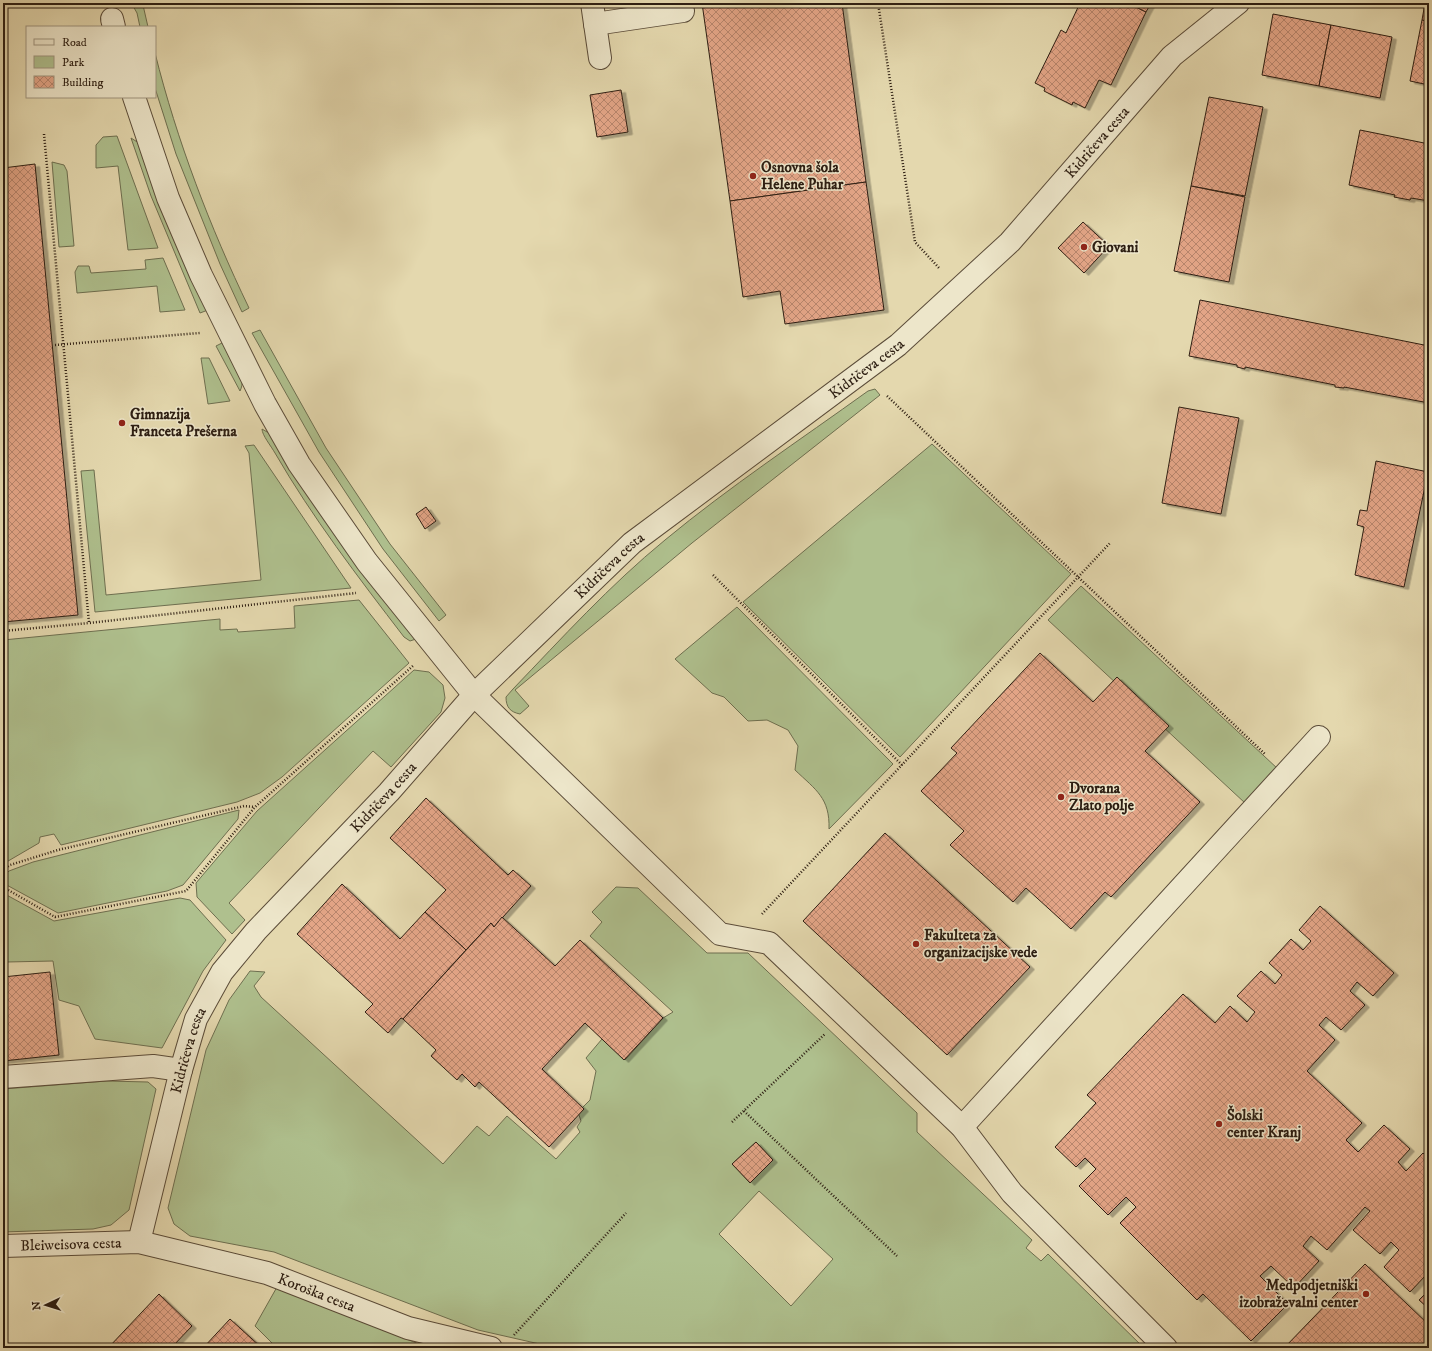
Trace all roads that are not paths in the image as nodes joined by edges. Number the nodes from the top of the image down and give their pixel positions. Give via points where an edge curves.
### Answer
1 (592, 3) edge
2 (1238, 3) edge
3 (683, 11) dead end
4 (595, 24) junction
5 (600, 58) dead end
6 (134, 98) edge
7 (474, 694) junction
8 (1318, 737) dead end
9 (181, 1070) junction
10 (3, 1077) edge
11 (962, 1127) junction
12 (139, 1242) junction
13 (3, 1246) edge
14 (491, 1348) edge
15 (1166, 1348) edge

1 - 4 street
2 - 7 street, Kidričeva cesta via 1172,56 1010,242 898,346 632,542
3 - 4 street
4 - 5 street
6 - 7 street via 168,198 201,275 298,464 367,562
7 - 9 street, Kidričeva cesta via 389,792 256,931 222,972 196,1019
7 - 11 street via 720,934 769,943
8 - 11 street
9 - 10 street via 153,1066
9 - 12 street, Kidričeva cesta
11 - 15 street via 1012,1193
12 - 13 street, Bleiweisova cesta
12 - 14 street, Koroška cesta via 267,1274 408,1328

